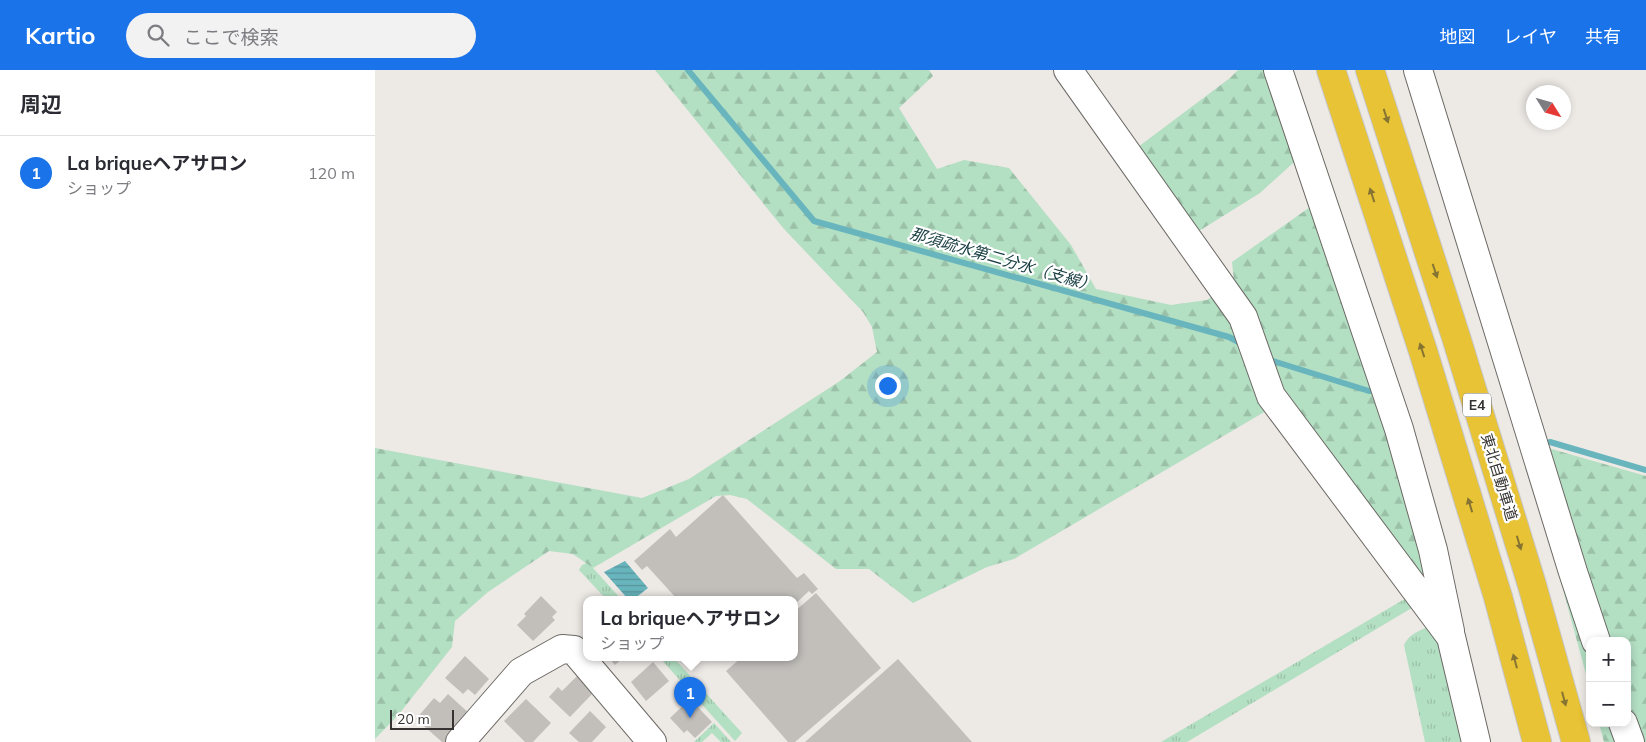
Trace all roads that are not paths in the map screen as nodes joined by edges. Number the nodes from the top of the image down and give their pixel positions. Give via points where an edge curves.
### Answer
1 (1068, 70) edge
2 (1278, 70) edge
3 (1331, 70) edge
4 (1370, 70) edge
5 (1418, 70) edge
6 (1451, 637) junction
7 (1595, 637) edge
8 (583, 661) edge
9 (583, 661) edge
10 (1624, 727) edge
11 (470, 739) edge
12 (652, 742) edge
13 (1476, 742) edge
14 (1537, 742) edge
15 (1576, 742) edge
16 (1630, 742) edge

1 - 6 street via 1243,317 1271,396
2 - 6 street via 1399,429 1433,550
14 -> 3 highway, E4 via 1423,351
4 -> 15 highway, 東北自動車道 / E4 via 1456,337
5 - 7 street
6 - 13 street
8 - 11 street via 574,650 561,649 521,672
9 - 12 street
10 - 16 street

